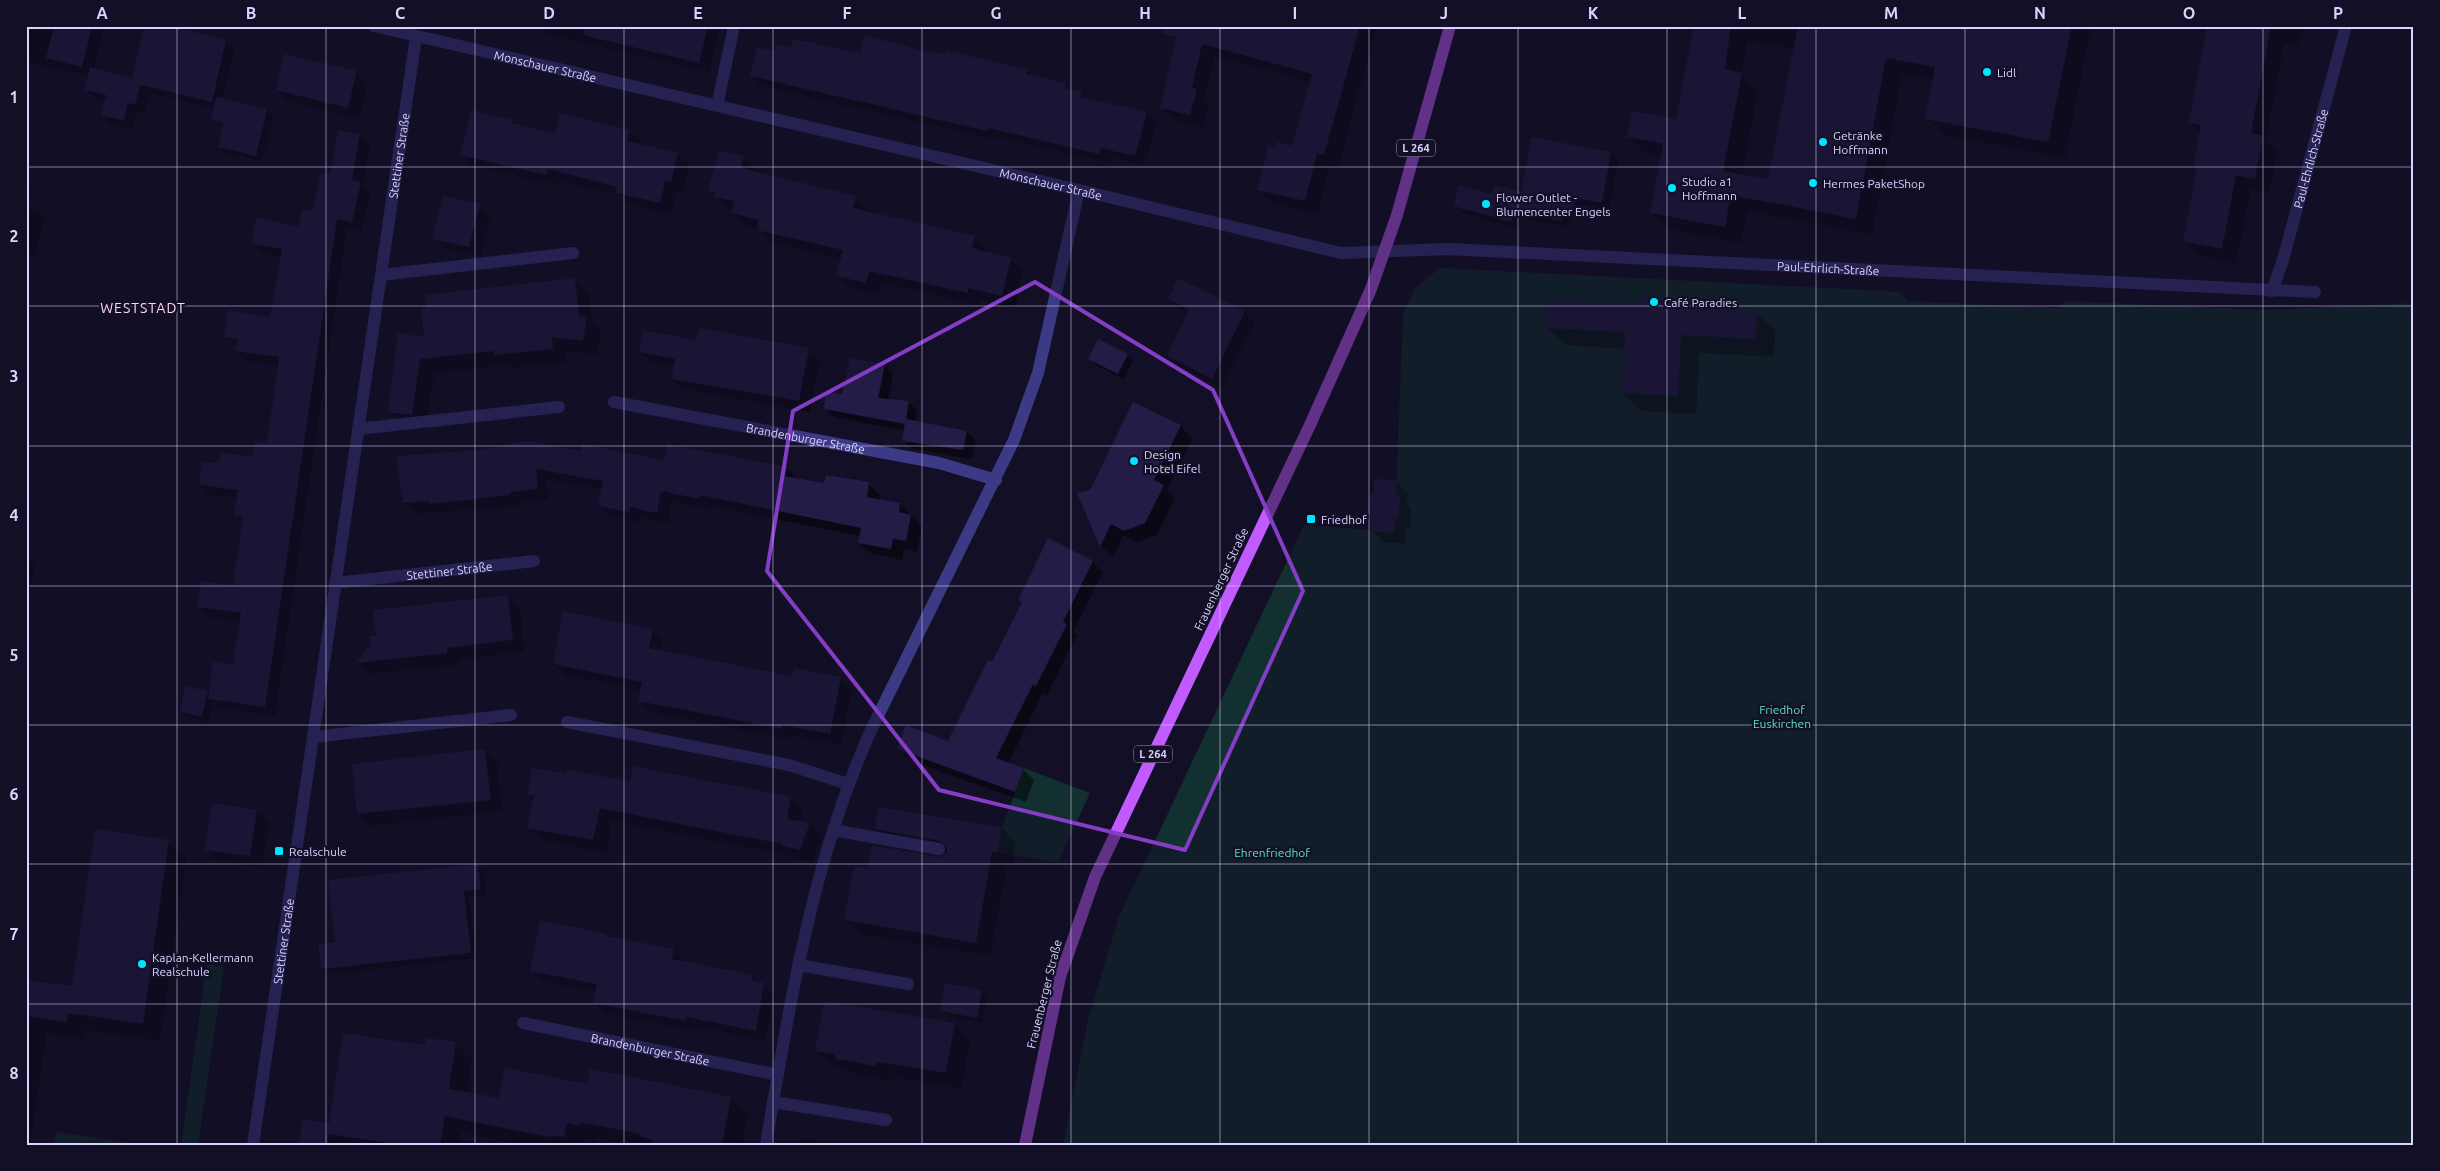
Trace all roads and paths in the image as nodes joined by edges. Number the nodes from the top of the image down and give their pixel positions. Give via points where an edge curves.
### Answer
1 (374, 26) edge
2 (734, 26) edge
3 (1450, 26) edge
4 (2346, 26) edge
5 (416, 37) junction
6 (717, 106) junction
7 (1079, 190) junction
8 (1385, 252) junction
9 (573, 253) dead end
10 (381, 275) junction
11 (2272, 291) junction
12 (2315, 292) dead end
13 (614, 402) dead end
14 (559, 407) dead end
15 (358, 429) junction
16 (996, 480) junction
17 (534, 561) dead end
18 (335, 583) junction
19 (511, 715) dead end
20 (567, 722) dead end
21 (313, 737) junction
22 (848, 784) junction
23 (833, 830) junction
24 (939, 848) dead end
25 (798, 965) junction
26 (908, 984) dead end
27 (523, 1023) dead end
28 (778, 1075) junction
29 (773, 1102) junction
30 (886, 1120) dead end
31 (253, 1145) edge
32 (766, 1145) edge
33 (1025, 1145) edge

1 - 5 street, Monschauer Straße
2 - 6 street
3 - 8 main road, Frauenberger Straße / L 264
4 - 11 street, Paul-Ehrlich-Straße
5 - 6 street, Monschauer Straße
5 - 10 street, Stettiner Straße
6 - 7 street, Monschauer Straße
7 - 8 street, Monschauer Straße via 1341,253
7 - 16 street via 1038,373
8 - 11 street, Paul-Ehrlich-Straße via 1448,249
8 - 33 main road, Frauenberger Straße / L 264 via 1332,376 1095,877 1060,977
9 - 10 street
10 - 15 street, Stettiner Straße
11 - 12 street, Paul-Ehrlich-Straße
13 - 16 street, Brandenburger Straße via 939,463
14 - 15 street
15 - 18 street, Stettiner Straße
16 - 22 street via 872,728
17 - 18 street, Stettiner Straße
18 - 21 street, Stettiner Straße
19 - 21 street
20 - 22 street via 789,766
21 - 31 street, Stettiner Straße
22 - 23 street
23 - 24 street
23 - 25 street via 815,888
25 - 26 street
25 - 28 street
27 - 28 street, Brandenburger Straße
28 - 29 street
29 - 30 street
29 - 32 street

